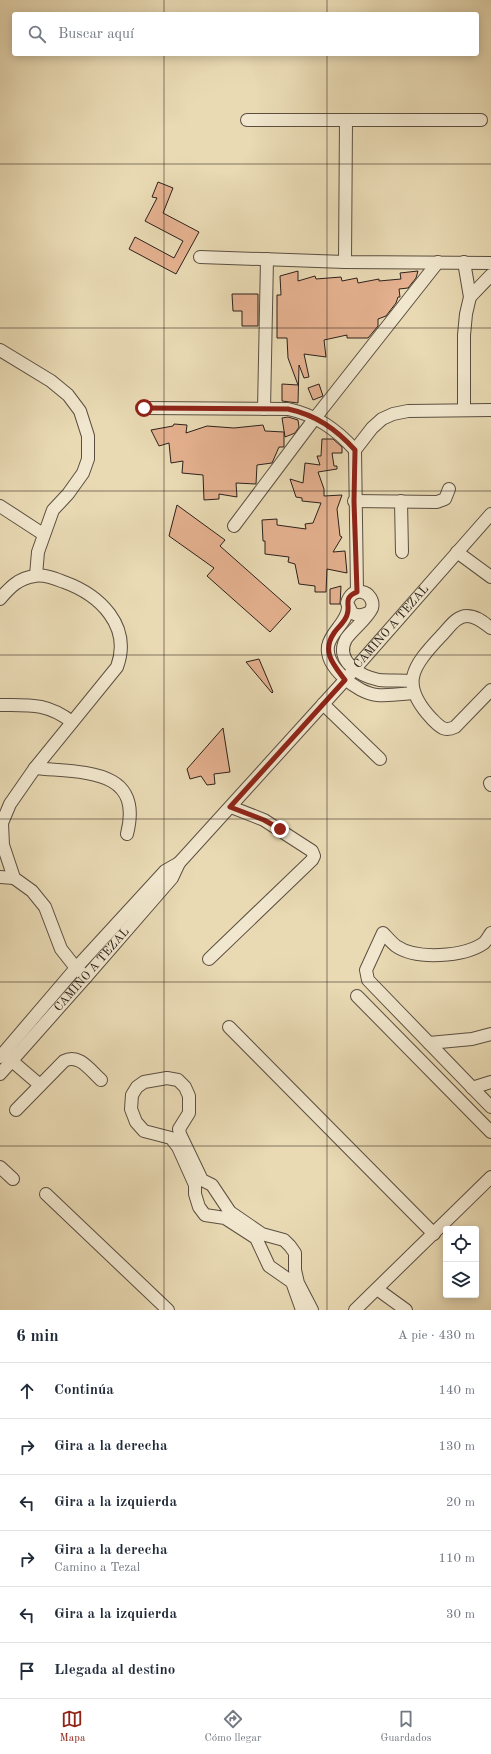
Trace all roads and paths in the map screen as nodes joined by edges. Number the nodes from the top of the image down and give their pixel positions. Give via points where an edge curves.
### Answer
1 (247, 120) dead end
2 (346, 120) junction
3 (480, 120) dead end
4 (200, 257) dead end
5 (267, 259) junction
6 (345, 262) junction
7 (438, 262) junction
8 (464, 262) junction
9 (491, 263) edge
10 (491, 275) edge
11 (470, 297) junction
12 (0, 350) edge
13 (144, 408) dead end
14 (264, 409) junction
15 (464, 410) junction
16 (491, 410) edge
17 (315, 418) junction
18 (355, 450) junction
19 (449, 489) dead end
20 (354, 501) junction
21 (401, 501) junction
22 (0, 506) edge
23 (491, 514) edge
24 (234, 526) dead end
25 (43, 534) junction
26 (402, 552) dead end
27 (457, 552) junction
28 (36, 575) junction
29 (491, 577) edge
30 (357, 592) junction
31 (0, 599) edge
32 (348, 608) junction
33 (368, 613) junction
34 (491, 628) edge
35 (354, 670) junction
36 (345, 680) junction
37 (412, 681) junction
38 (491, 690) edge
39 (414, 693) junction
40 (323, 704) junction
41 (0, 706) edge
42 (72, 722) junction
43 (380, 759) dead end
44 (35, 768) junction
45 (230, 807) junction
46 (127, 834) dead end
47 (179, 863) junction
48 (0, 877) edge
49 (14, 878) junction
50 (491, 932) edge
51 (209, 959) dead end
52 (76, 968) junction
53 (86, 977) junction
54 (357, 996) dead end
55 (229, 1027) dead end
56 (491, 1034) edge
57 (429, 1043) junction
58 (0, 1057) edge
59 (12, 1061) junction
60 (0, 1074) edge
61 (101, 1080) dead end
62 (491, 1082) edge
63 (40, 1085) junction
64 (472, 1088) junction
65 (491, 1107) edge
66 (16, 1110) dead end
67 (491, 1132) edge
68 (0, 1167) edge
69 (491, 1177) edge
70 (13, 1179) dead end
71 (46, 1194) dead end
72 (434, 1234) junction
73 (377, 1289) junction
74 (168, 1310) edge
75 (302, 1310) edge
76 (312, 1310) edge
77 (355, 1310) edge
78 (406, 1310) edge

1 - 2 street
2 - 3 street
2 - 6 street
4 - 5 street
5 - 6 street
5 - 14 street
6 - 7 street
7 - 8 street
7 - 17 street
8 - 9 street
8 - 11 street
10 - 11 street
11 - 15 street via 464,335
12 - 25 street via 68,395 80,411 88,436 88,459 83,474 54,510
13 - 14 street
14 - 17 street via 288,409
15 - 16 street
15 - 18 street via 408,410 393,414 372,428
17 - 18 street via 328,425
17 - 24 street
18 - 20 street
19 - 21 street via 445,499 441,501
20 - 21 street
20 - 30 street
21 - 26 street
22 - 25 street
23 - 27 street, CAMINO A TEZAL
25 - 28 street
27 - 29 street
27 - 35 street, CAMINO A TEZAL
28 - 31 street via 21,580 8,589
28 - 42 street via 67,583 96,598 113,618 122,642 122,655 118,667
30 - 32 street via 349,598
30 - 33 street via 364,592 369,596 372,608
32 - 33 street via 357,616
32 - 36 street via 347,617 332,634 328,646 330,660
33 - 35 street via 346,640 343,649 344,657
34 - 37 street via 478,618 458,618 418,663
35 - 36 street, CAMINO A TEZAL
35 - 37 street via 379,680
36 - 39 street via 376,695
36 - 40 street, CAMINO A TEZAL
37 - 39 street
38 - 39 street via 449,730 442,729 422,708
40 - 43 street
40 - 45 street, CAMINO A TEZAL
41 - 42 street via 46,707
42 - 44 street
44 - 46 street via 87,772 118,784 127,798 131,812
44 - 49 street via 10,804 2,823 3,845
45 - 47 street, CAMINO A TEZAL
45 - 51 street via 264,820 312,851 314,856
47 - 52 street, CAMINO A TEZAL via 165,871
47 - 53 street, CAMINO A TEZAL via 172,878
48 - 49 street
49 - 52 street via 32,891 45,907 61,949
50 - 57 street via 484,942 471,949 446,955 423,955 397,946 383,932 366,970 368,980
52 - 53 street
52 - 58 street, CAMINO A TEZAL
53 - 59 street, CAMINO A TEZAL
54 - 67 street
55 - 72 street
56 - 57 street via 472,1039
57 - 64 street
59 - 60 street, CAMINO A TEZAL
59 - 63 street
61 - 63 street via 78,1059 70,1058
62 - 64 street
63 - 66 street
64 - 65 street
68 - 70 street
69 - 72 street
71 - 74 street
72 - 73 street
73 - 77 street
73 - 78 street
75 - 76 street via 292,1282 269,1266 256,1238 225,1218 205,1214 199,1207 194,1194 195,1185 178,1147 171,1138 144,1131 136,1122 131,1109 132,1095 137,1087 144,1082 167,1078 178,1080 185,1087 189,1096 189,1113 179,1129 202,1180 212,1185 230,1212 262,1234 284,1240 290,1246 295,1253 298,1283

